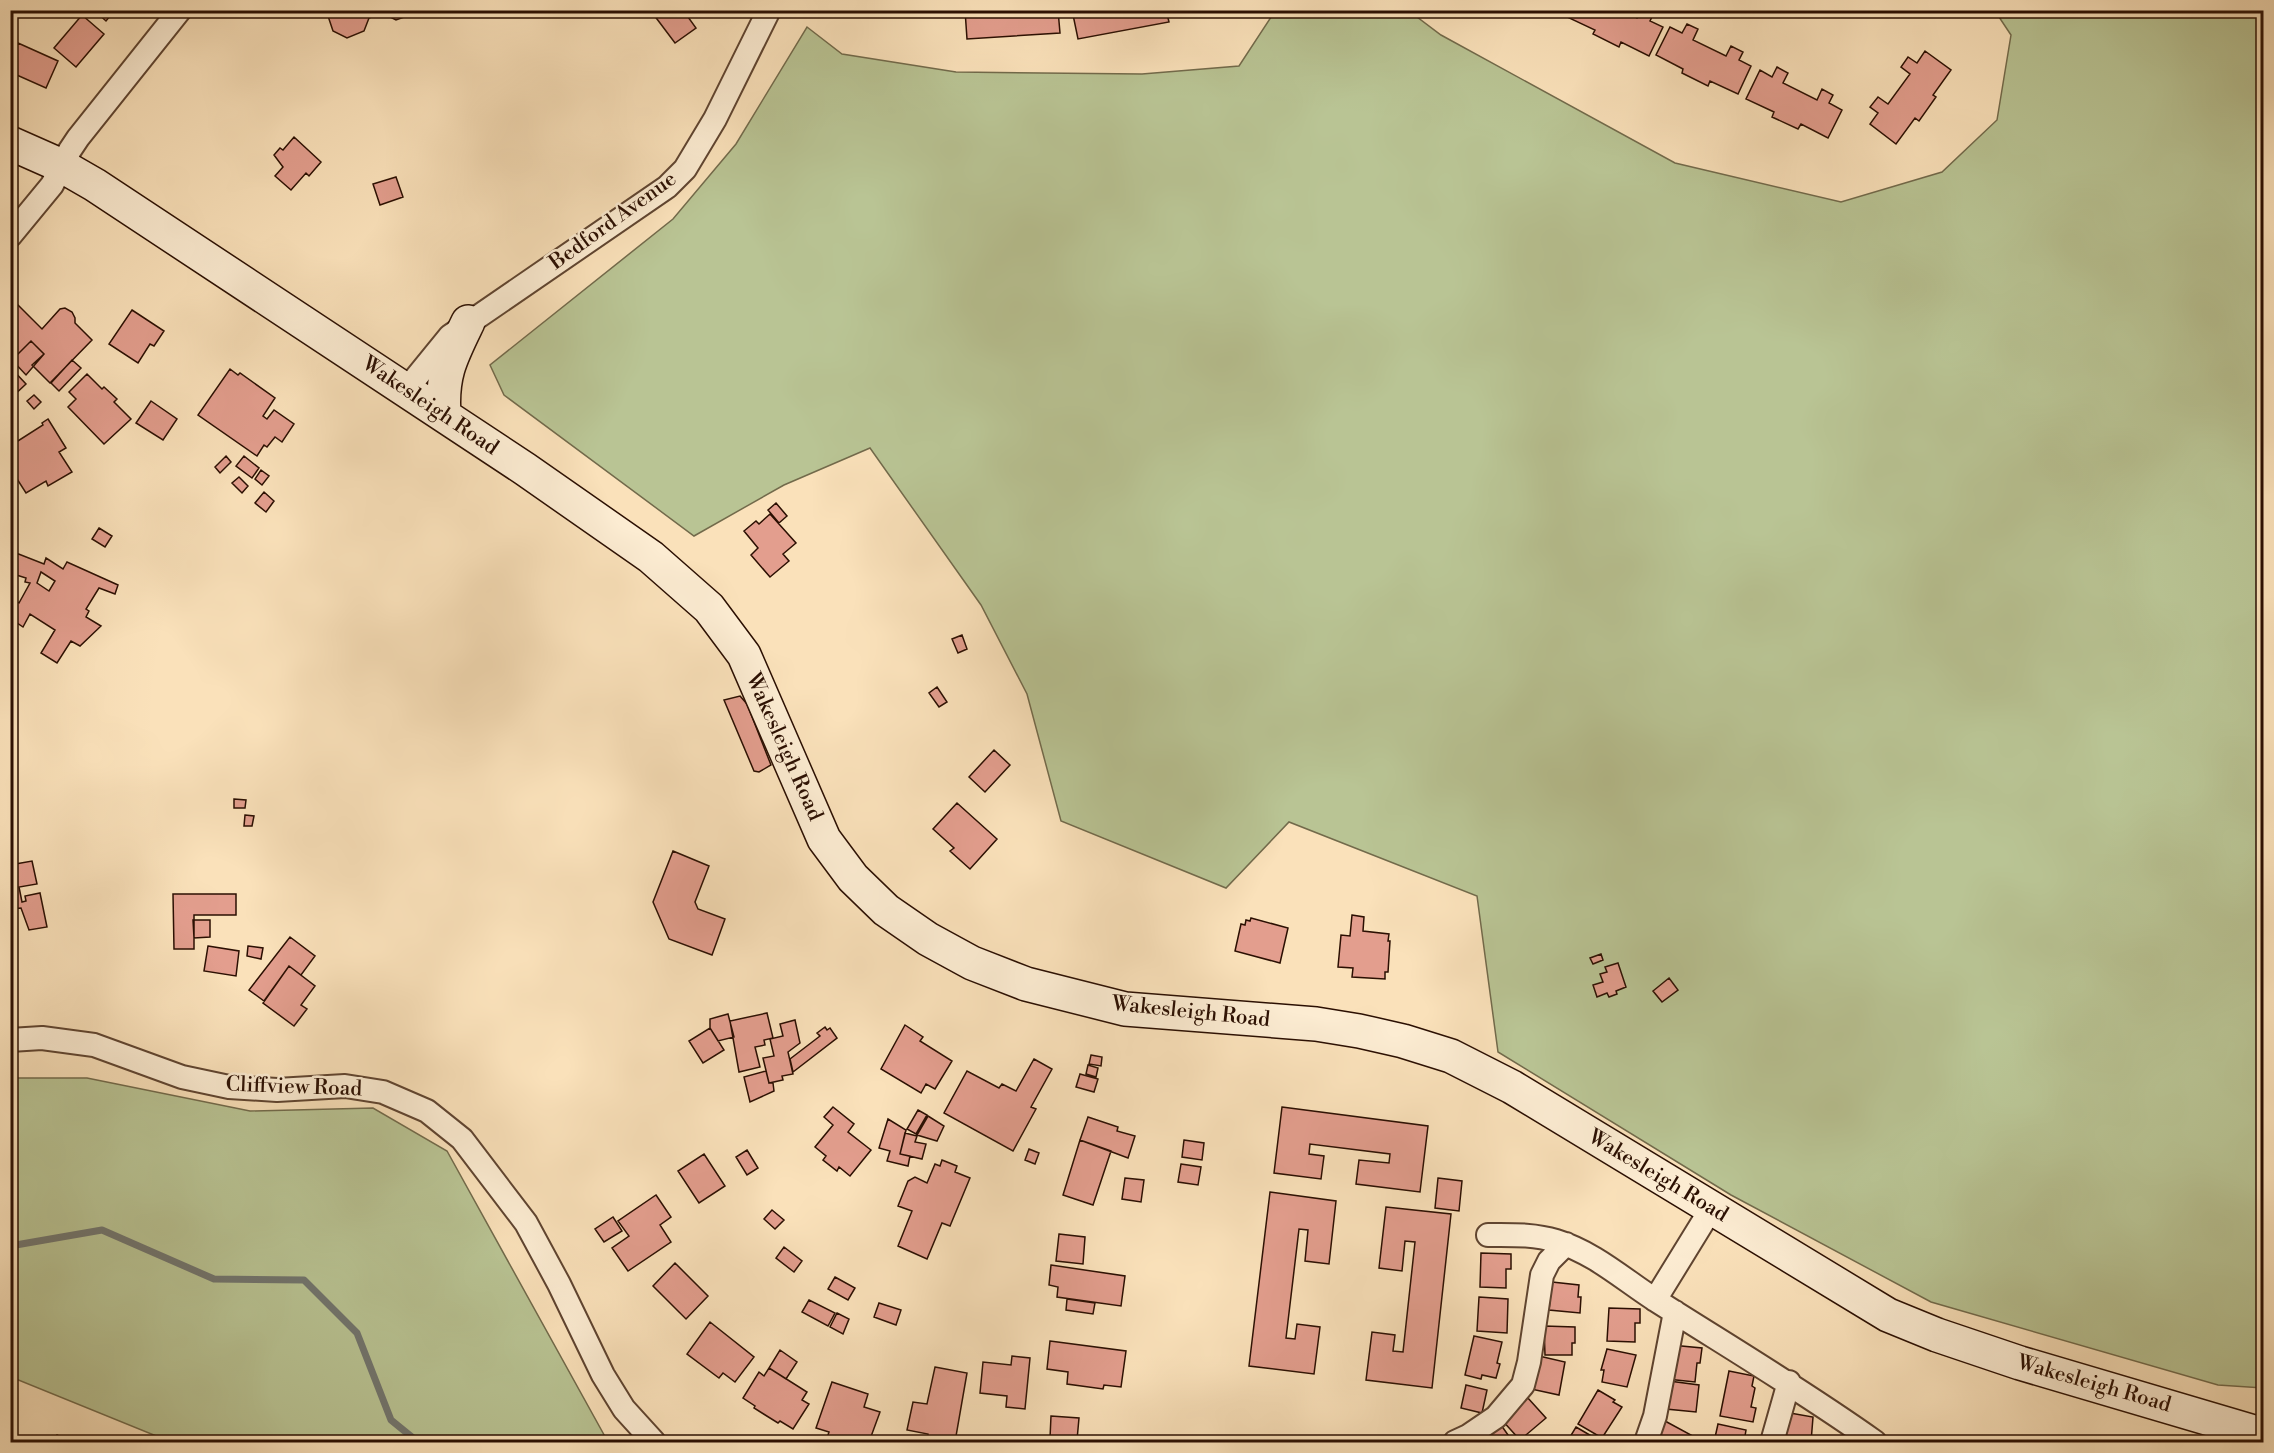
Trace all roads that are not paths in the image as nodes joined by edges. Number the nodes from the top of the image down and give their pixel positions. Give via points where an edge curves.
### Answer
1 (180, 10) edge
2 (769, 10) edge
3 (10, 142) edge
4 (62, 166) junction
5 (10, 236) edge
6 (468, 322) junction
7 (406, 390) junction
8 (444, 415) junction
9 (10, 1040) edge
10 (1711, 1209) junction
11 (1488, 1235) dead end
12 (1566, 1245) junction
13 (1655, 1300) junction
14 (1675, 1312) junction
15 (1789, 1382) junction
16 (2193, 1412) junction
17 (2262, 1433) edge
18 (654, 1443) edge
19 (1455, 1443) edge
20 (1646, 1443) edge
21 (1772, 1443) edge
22 (1875, 1443) edge
23 (2217, 1443) edge

1 - 4 street via 74,144
2 - 6 street, Bedford Avenue via 685,170 668,187
3 - 4 main road, Wakesleigh Road
4 - 5 street via 42,199
4 - 7 main road, Wakesleigh Road
6 - 7 street, Bedford Avenue via 450,336
6 - 8 main road via 445,374
7 - 8 main road, Wakesleigh Road
8 - 10 main road, Wakesleigh Road via 651,557 709,608 744,655 824,839 853,878 886,910 927,939 972,963 1026,984 1125,1009 1316,1024 1403,1041 1451,1056 1512,1087
9 - 18 street, Cliffview Road via 42,1038 94,1045 182,1077 229,1087 277,1090 345,1086 383,1092 428,1111 462,1139 526,1223 603,1375 624,1409
10 - 13 street
10 - 16 main road, Wakesleigh Road via 1888,1315 2020,1363
11 - 12 street via 1534,1236
12 - 13 street via 1604,1262
12 - 19 street via 1549,1261 1542,1275 1523,1385 1496,1418
13 - 14 street
14 - 15 street
14 - 20 street
15 - 21 street
15 - 22 street
16 - 17 main road, Wakesleigh Road
16 - 23 main road

